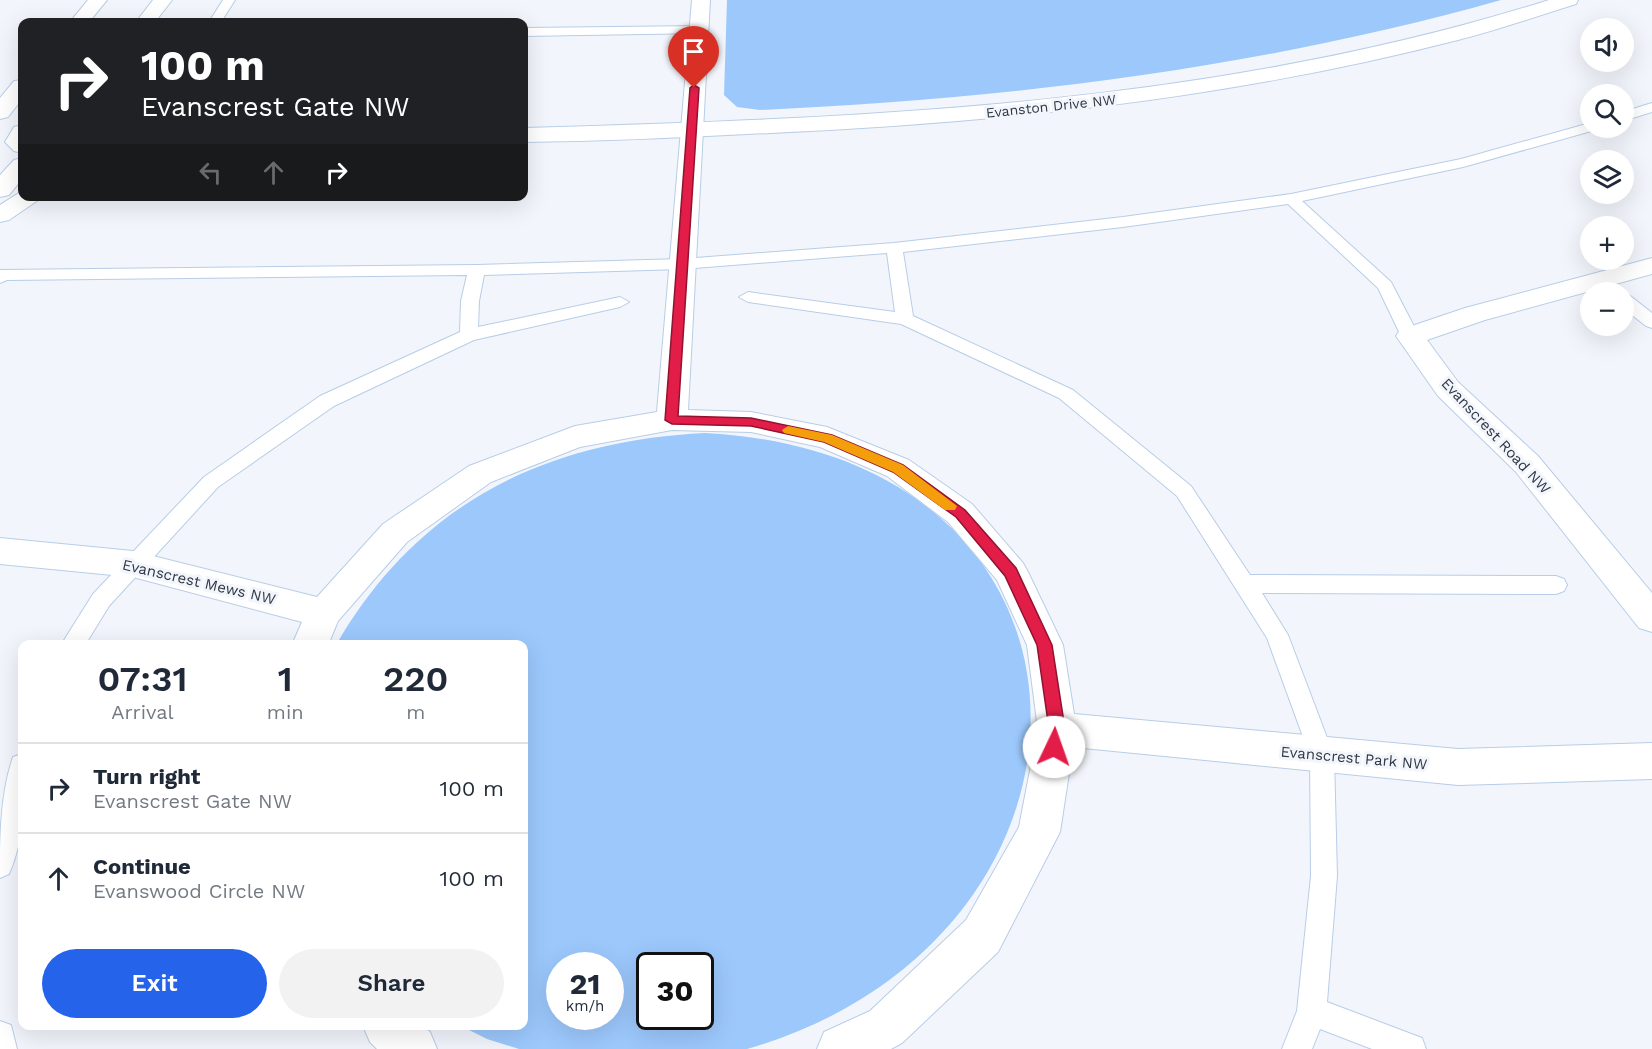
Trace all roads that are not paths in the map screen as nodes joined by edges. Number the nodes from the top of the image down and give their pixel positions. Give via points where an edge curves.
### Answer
1 (98, 0) edge
2 (116, 0) edge
3 (163, 0) edge
4 (229, 0) edge
5 (701, 0) edge
6 (1569, 0) edge
7 (82, 18) edge
8 (102, 18) edge
9 (148, 18) edge
10 (218, 18) edge
11 (701, 30) junction
12 (528, 32) edge
13 (18, 91) edge
14 (1652, 107) edge
15 (0, 112) edge
16 (1634, 113) edge
17 (18, 127) edge
18 (0, 128) edge
19 (690, 130) junction
20 (1580, 130) edge
21 (528, 135) edge
22 (18, 170) edge
23 (0, 190) edge
24 (1291, 199) junction
25 (24, 201) edge
26 (0, 215) edge
27 (894, 248) junction
28 (682, 264) junction
29 (1652, 266) edge
30 (477, 270) junction
31 (0, 278) edge
32 (1616, 282) edge
33 (1580, 292) edge
34 (748, 297) dead end
35 (620, 302) dead end
36 (1634, 308) edge
37 (905, 319) junction
38 (1652, 322) edge
39 (469, 335) junction
40 (1410, 336) junction
41 (672, 420) junction
42 (0, 551) edge
43 (133, 564) junction
44 (1244, 584) junction
45 (1556, 585) dead end
46 (324, 613) junction
47 (1652, 618) edge
48 (77, 640) edge
49 (312, 640) edge
50 (1057, 729) junction
51 (1322, 756) junction
52 (1652, 761) edge
53 (18, 783) edge
54 (0, 865) edge
55 (1312, 1011) junction
56 (391, 1030) edge
57 (0, 1036) edge
58 (2, 1049) edge
59 (413, 1049) edge
60 (841, 1049) edge
61 (1297, 1049) edge
62 (1411, 1049) edge

1 - 7 street
2 - 8 street
3 - 9 street
4 - 10 lane
5 - 11 street
6 - 19 street, Evanston Drive NW via 1453,35 1288,71 1121,98 944,117
11 - 12 lane
11 - 19 street
13 - 15 street
14 - 16 lane
17 - 18 street
19 - 21 street, Evanston Drive NW
19 - 28 street
20 - 24 lane via 1462,163
22 - 23 street
24 - 27 lane
24 - 40 lane via 1385,286
25 - 26 street
27 - 28 lane
27 - 37 lane
28 - 30 lane
28 - 41 street
29 - 32 street
30 - 31 lane
30 - 39 lane via 470,301
33 - 40 street via 1475,314
34 - 37 lane
35 - 39 lane
36 - 38 lane
37 - 44 lane via 1066,394 1184,491
39 - 43 lane via 318,408 211,482
40 - 47 street, Evanscrest Road NW via 1448,389 1527,464
41 - 46 street via 575,437 480,474 395,533
41 - 50 street via 751,422 827,438 898,468 960,513 1011,572 1044,645
42 - 43 street, Evanscrest Mews NW
43 - 46 street, Evanscrest Mews NW
43 - 48 lane via 101,600
44 - 45 lane
44 - 51 lane via 1276,635
46 - 49 street
50 - 51 street, Evanscrest Park NW
50 - 60 street via 1039,832 982,936 886,1027
51 - 52 street, Evanscrest Park NW via 1458,767
51 - 55 lane via 1324,876
53 - 54 lane
55 - 61 lane
55 - 62 lane
56 - 59 street
57 - 58 lane

